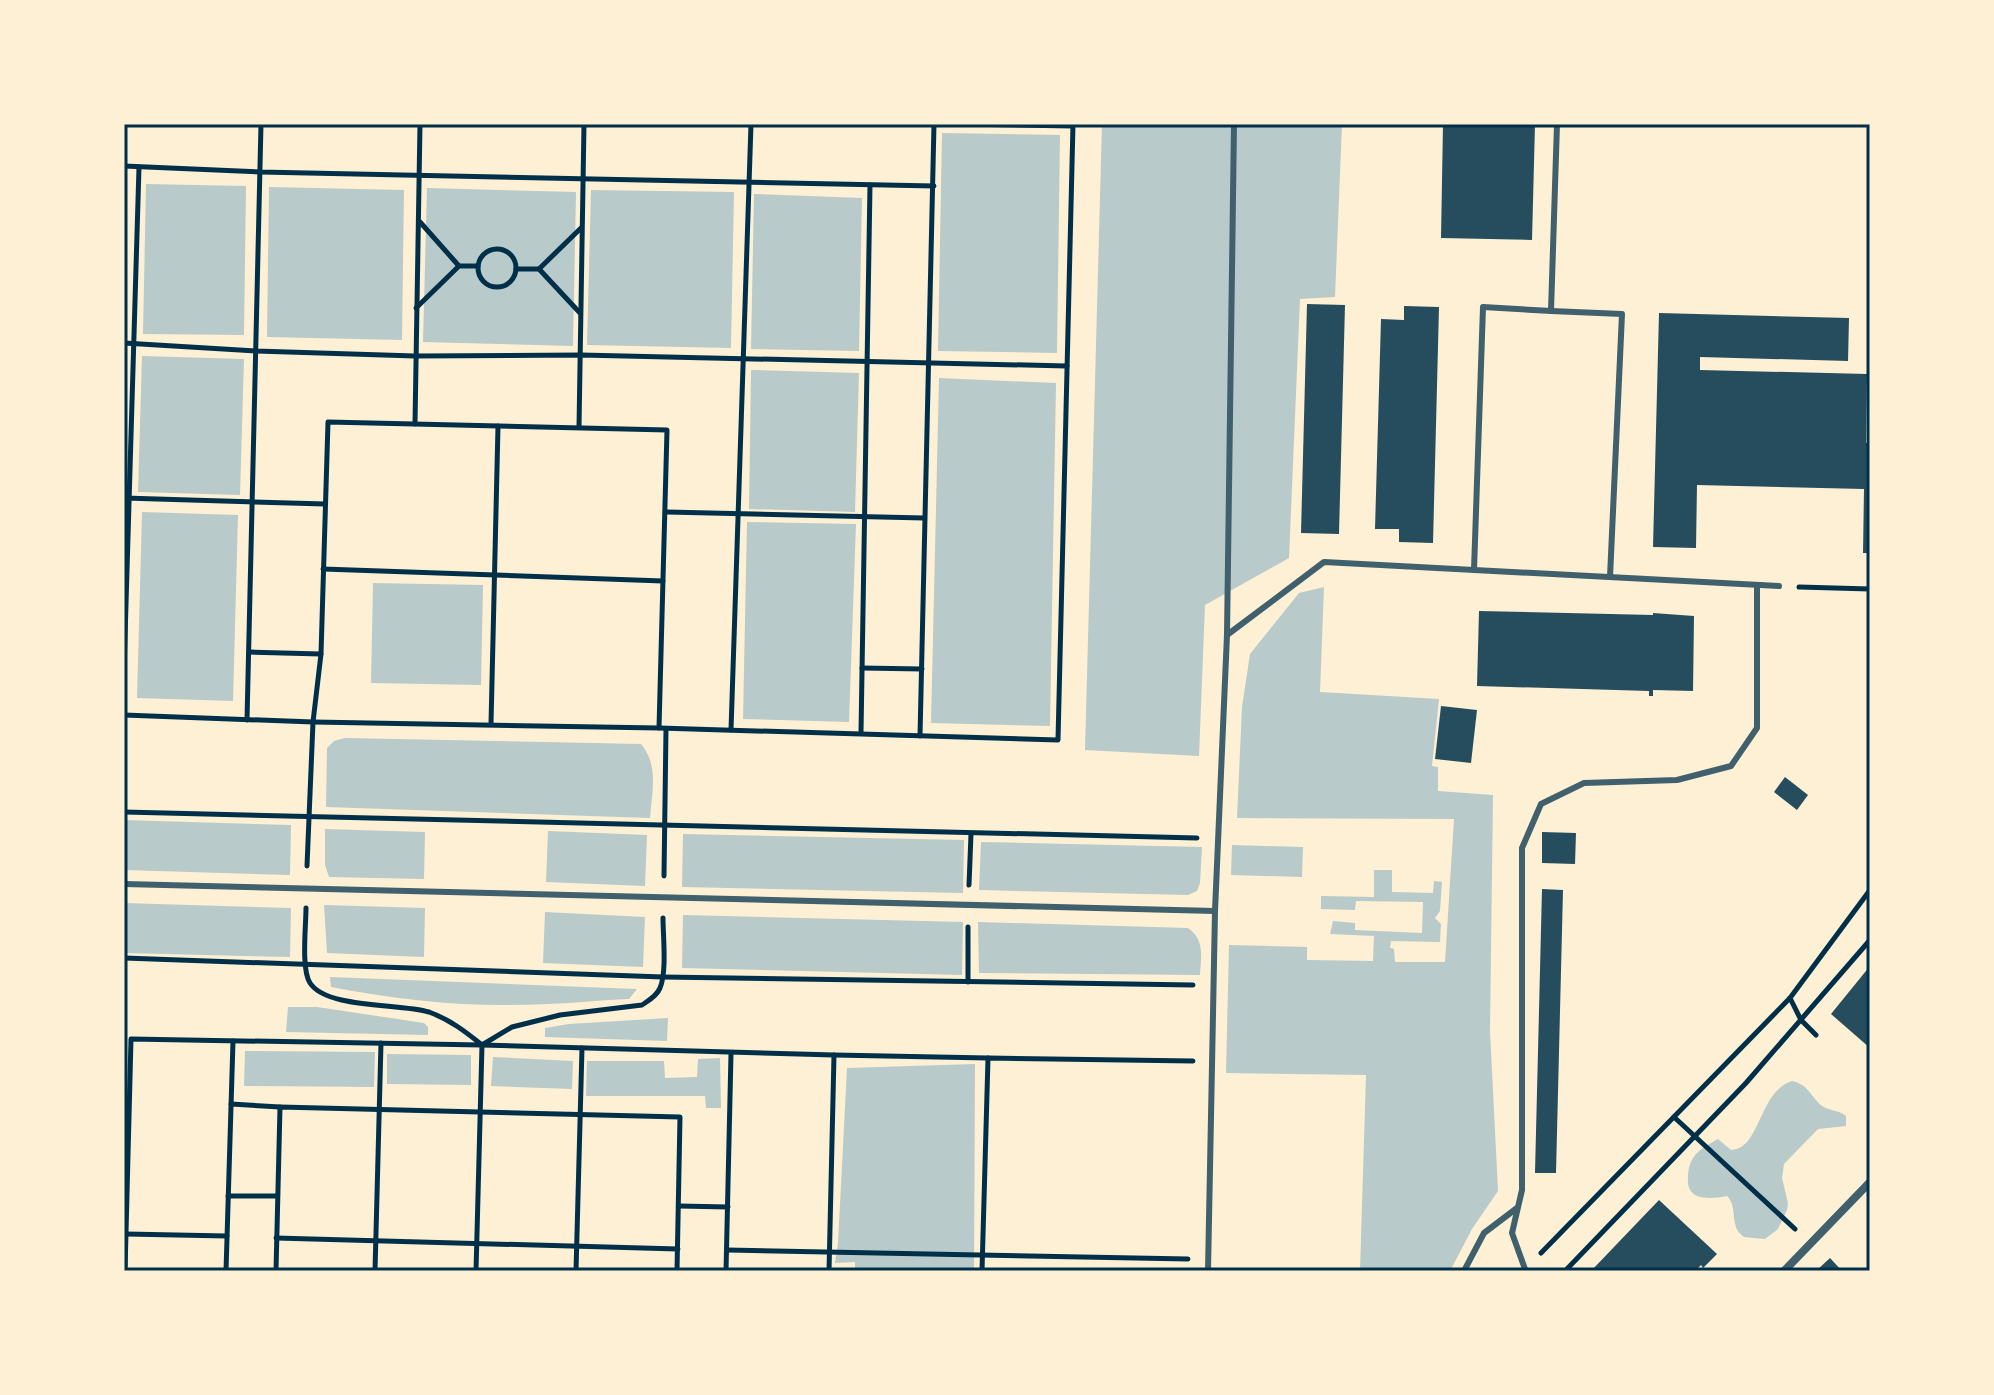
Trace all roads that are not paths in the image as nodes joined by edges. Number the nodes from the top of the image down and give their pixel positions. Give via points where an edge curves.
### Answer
1 (1234, 124) edge
2 (1557, 124) edge
3 (1551, 311) junction
4 (1474, 570) junction
5 (1610, 577) junction
6 (1757, 585) junction
7 (1779, 586) road end
8 (1227, 635) junction
9 (124, 884) edge
10 (1215, 911) junction
11 (1870, 1182) edge
12 (1518, 1207) junction
13 (1525, 1269) edge
14 (1208, 1271) edge
15 (1464, 1271) edge
16 (1784, 1271) edge

1 - 8 lane
2 - 3 lane
3 - 4 lane via 1483,307
3 - 5 lane via 1622,314
4 - 5 lane
4 - 8 lane via 1324,562
5 - 6 lane
6 - 7 lane
6 - 12 lane via 1757,728 1731,766 1677,780 1584,783 1541,804 1522,848
8 - 10 lane
9 - 10 lane
10 - 14 lane
11 - 16 street
12 - 13 lane via 1512,1233
12 - 15 lane via 1484,1233

